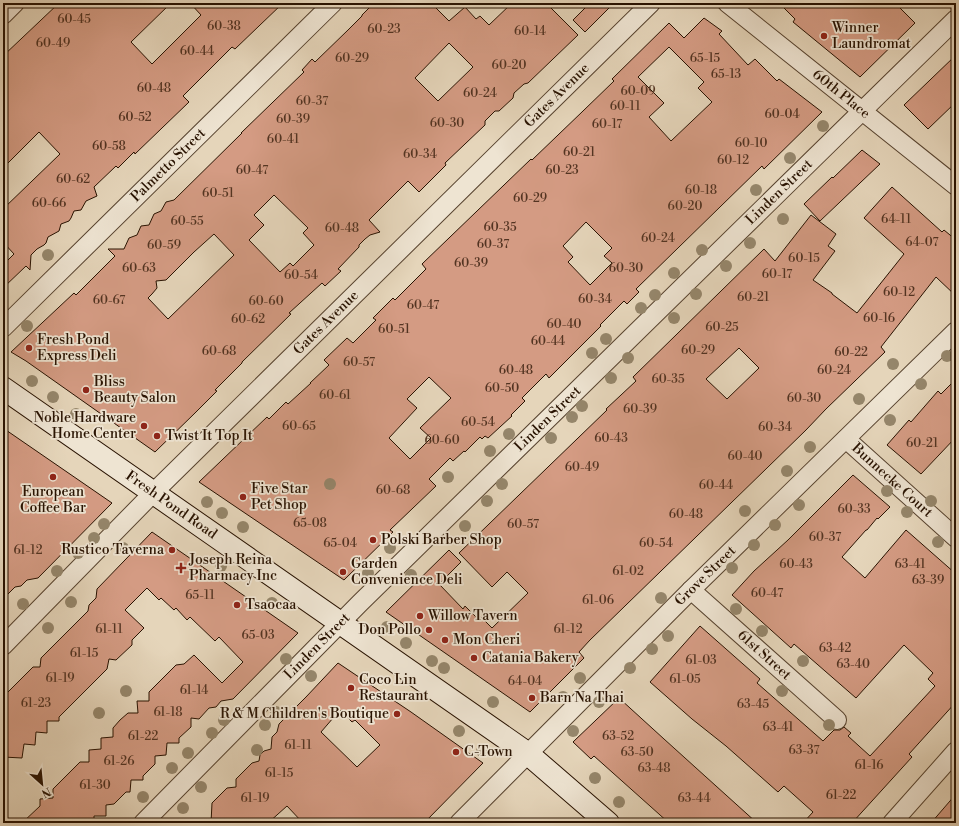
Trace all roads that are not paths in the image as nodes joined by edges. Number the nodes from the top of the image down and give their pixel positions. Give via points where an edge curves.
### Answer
1 (15, 3) edge
2 (333, 3) edge
3 (651, 3) edge
4 (727, 3) edge
5 (3, 14) edge
6 (956, 18) edge
7 (862, 111) junction
8 (956, 186) edge
9 (3, 328) edge
10 (956, 331) edge
11 (3, 388) edge
12 (846, 439) junction
13 (153, 493) junction
14 (956, 538) edge
15 (691, 590) junction
16 (340, 623) junction
17 (3, 646) edge
18 (837, 720) dead end
19 (956, 751) edge
20 (527, 753) junction
21 (143, 823) edge
22 (459, 823) edge
23 (608, 823) edge
24 (892, 823) edge

1 - 5 street
2 - 9 street, Palmetto Street
3 - 13 street, Gates Avenue
4 - 7 street, 60th Place
6 - 7 street, Linden Street
7 - 8 street, 60th Place
7 - 16 street, Linden Street
10 - 12 street, Grove Street
11 - 13 main road, Fresh Pond Road
12 - 14 street, Bunnecke Court
12 - 15 street, Grove Street
13 - 16 main road, Fresh Pond Road
13 - 17 street, Gates Avenue
15 - 18 street, 61st Street
15 - 20 street, Grove Street
16 - 20 main road, Fresh Pond Road
16 - 21 street, Linden Street
19 - 24 street
20 - 22 street, Grove Street
20 - 23 main road, Fresh Pond Road

